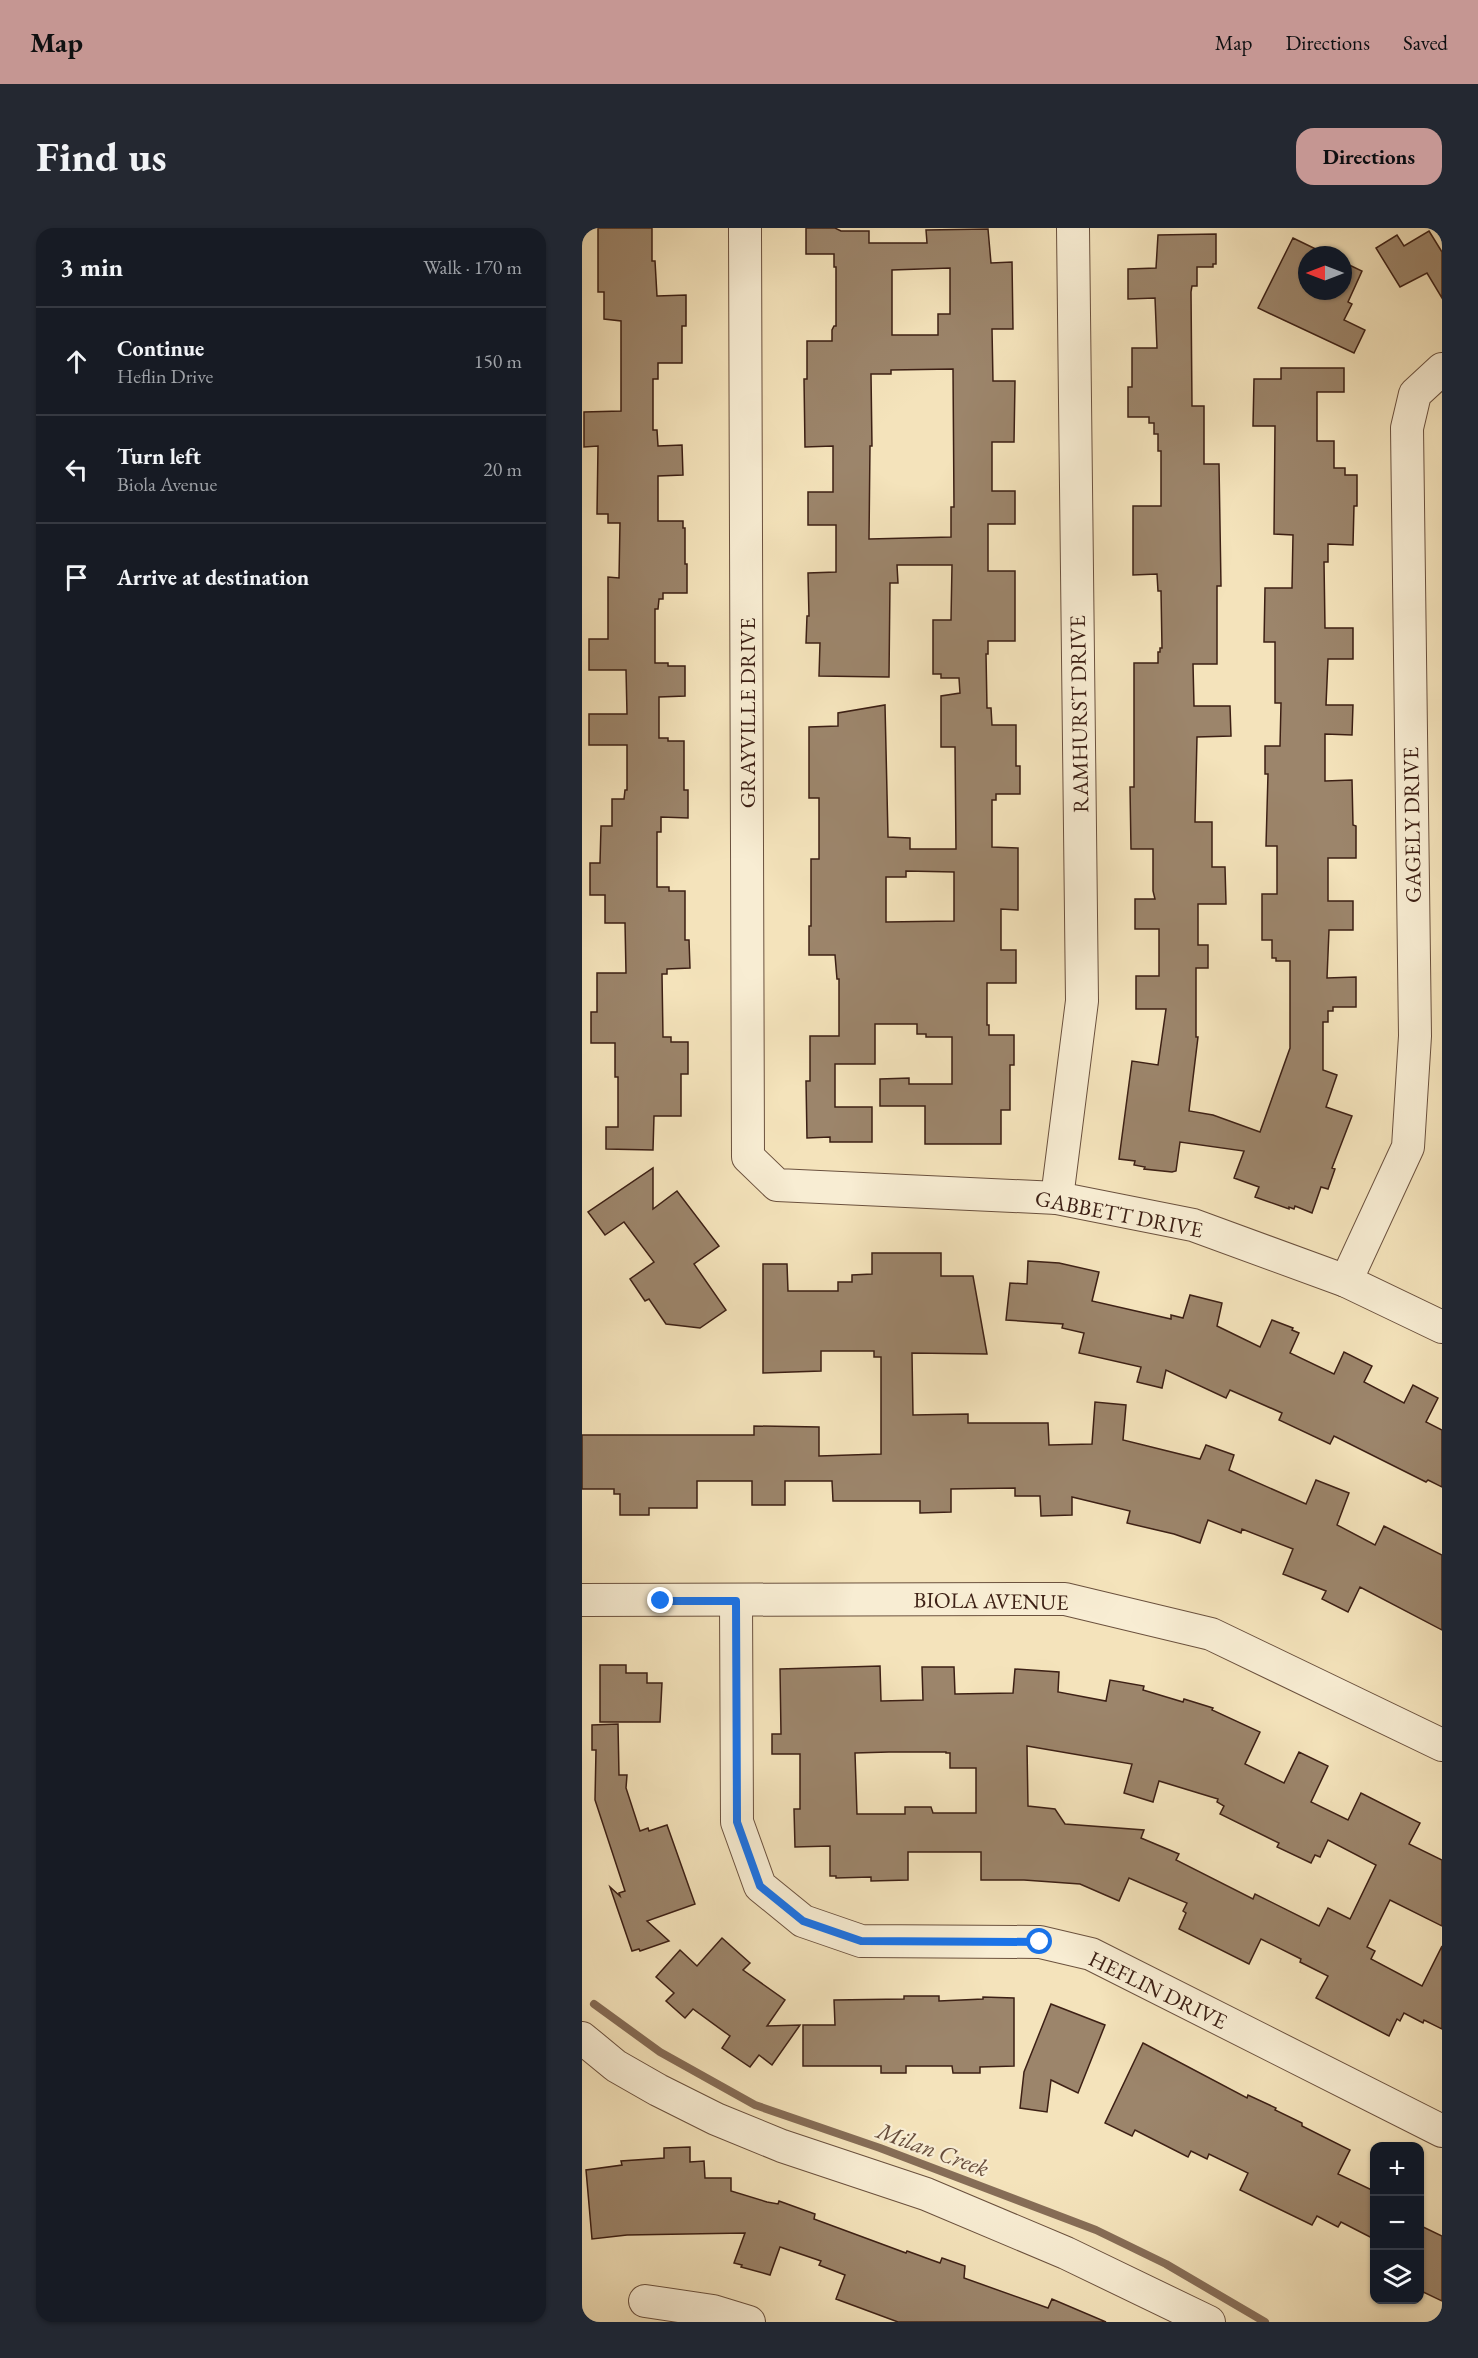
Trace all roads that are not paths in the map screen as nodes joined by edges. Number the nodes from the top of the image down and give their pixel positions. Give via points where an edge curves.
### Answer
1 (745, 228) edge
2 (1073, 228) edge
3 (1442, 369) edge
4 (777, 1185) joint
5 (1057, 1198) junction
6 (1346, 1281) junction
7 (1442, 1327) edge
8 (582, 1600) edge
9 (736, 1601) junction
10 (1442, 1745) edge
11 (582, 2038) edge
12 (1442, 2131) edge
13 (645, 2301) dead end
14 (749, 2322) edge
15 (1209, 2322) edge

1 - 4 street, GRAYVILLE DRIVE via 748,1157
2 - 5 street, RAMHURST DRIVE via 1082,1001
3 - 6 street, GAGELY DRIVE via 1415,394 1407,428 1415,1036 1408,1147
4 - 5 street, GABBETT DRIVE
5 - 6 street, GABBETT DRIVE via 1193,1225
6 - 7 street, GABBETT DRIVE
8 - 9 street, BIOLA AVENUE
9 - 10 street, BIOLA AVENUE via 1065,1599 1211,1634
9 - 12 street, HEFLIN DRIVE via 737,1822 760,1886 803,1921 861,1941 1040,1942 1091,1954
11 - 15 street via 616,2066 716,2119 782,2146 926,2194 1066,2253
13 - 14 street via 713,2311

